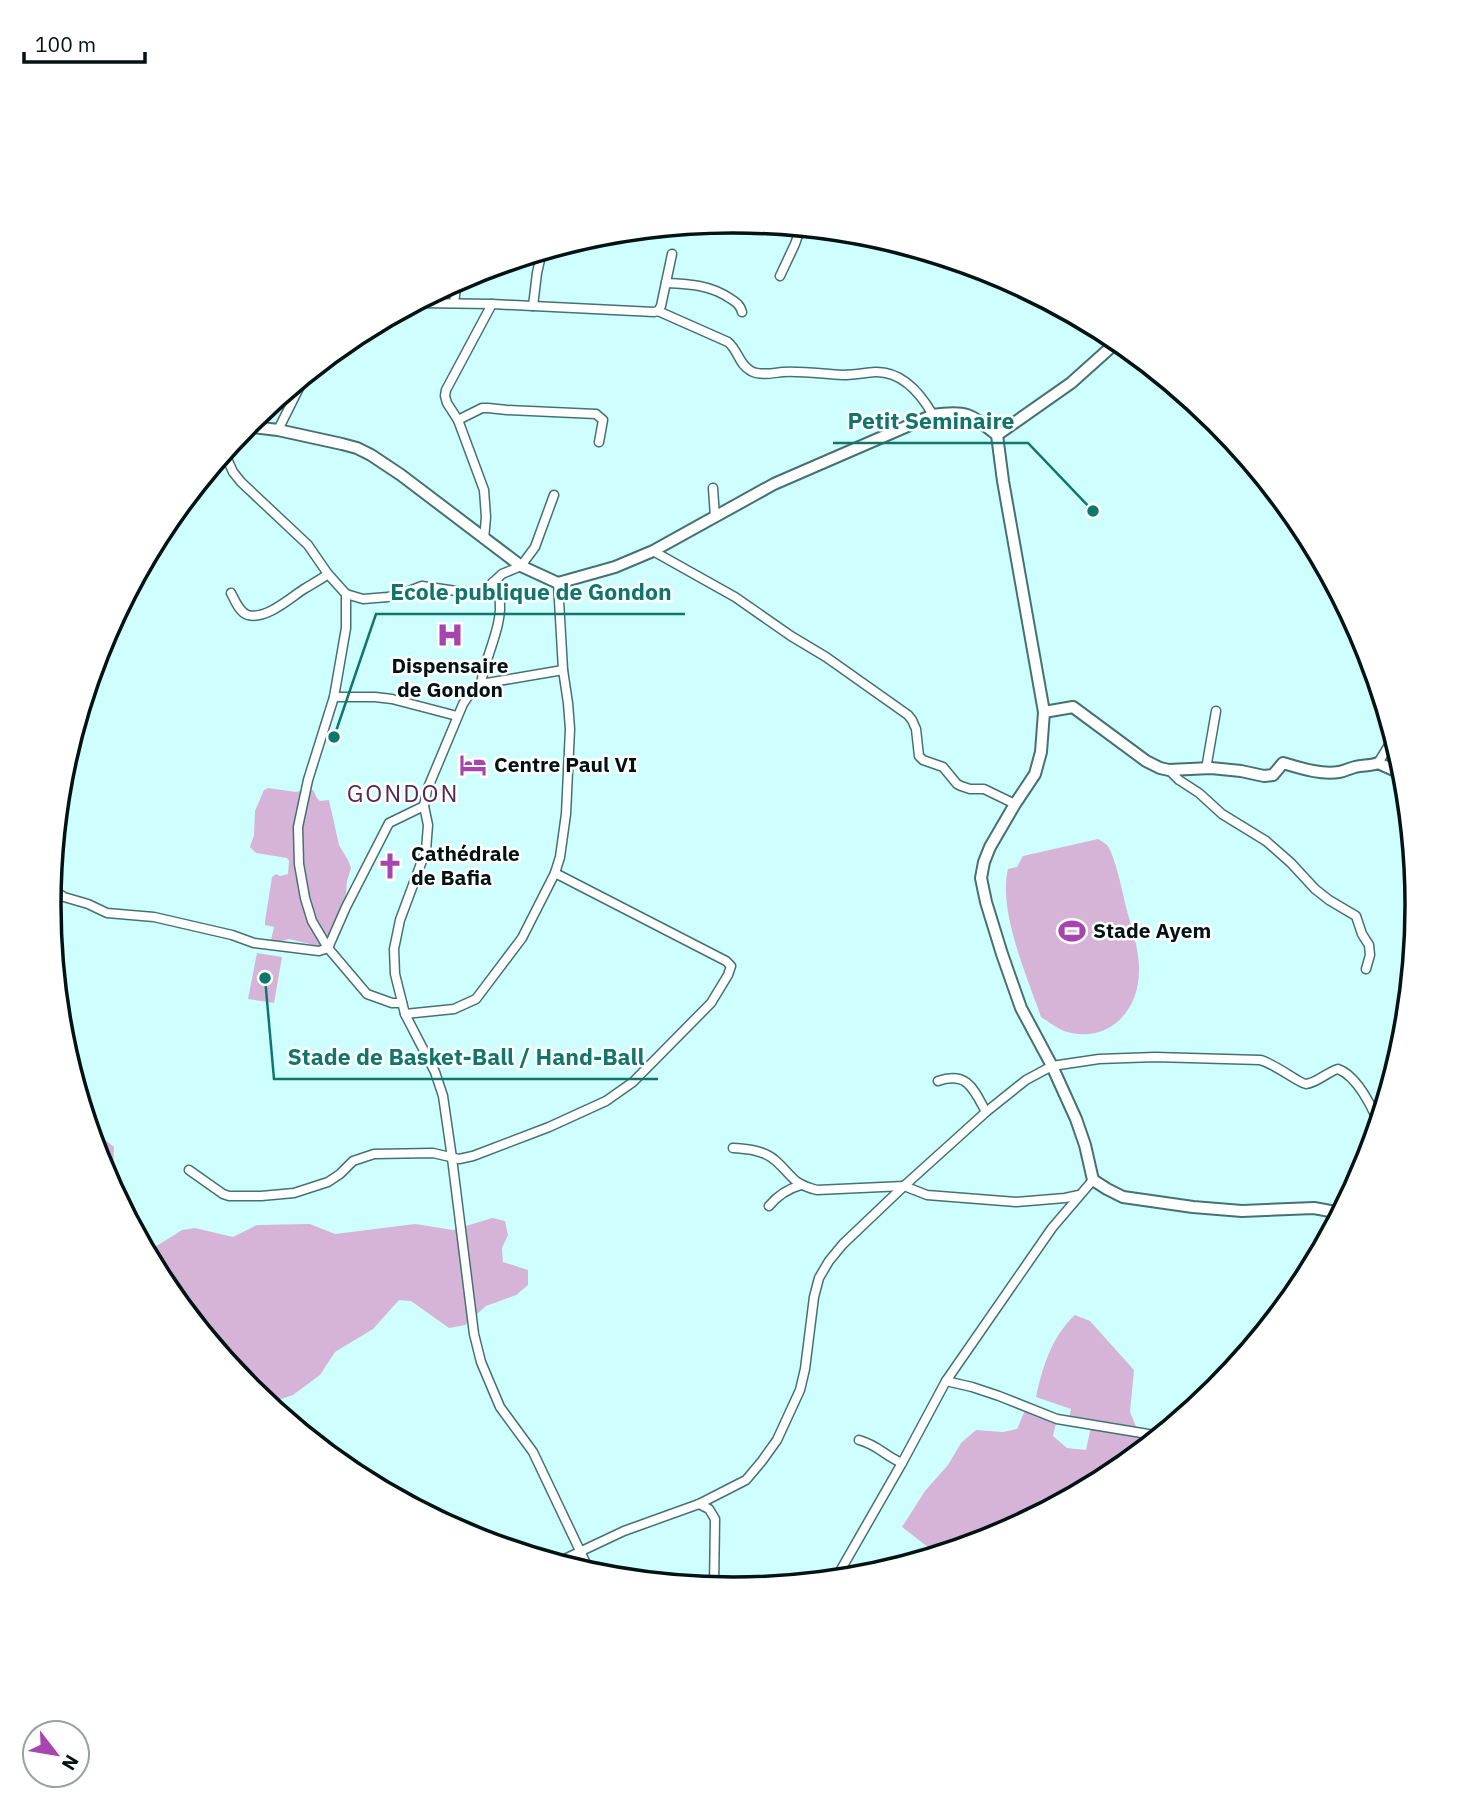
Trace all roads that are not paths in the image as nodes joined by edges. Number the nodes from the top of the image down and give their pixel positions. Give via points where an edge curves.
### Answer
1 (797, 236) edge
2 (673, 254) dead end
3 (540, 262) edge
4 (779, 276) dead end
5 (666, 283) junction
6 (455, 293) edge
7 (434, 303) edge
8 (454, 303) junction
9 (492, 304) junction
10 (533, 306) junction
11 (658, 311) junction
12 (742, 312) dead end
13 (1110, 349) edge
14 (295, 396) edge
15 (933, 415) junction
16 (458, 420) junction
17 (260, 428) edge
18 (278, 430) junction
19 (996, 435) junction
20 (598, 442) dead end
21 (228, 462) edge
22 (713, 488) dead end
23 (554, 495) dead end
24 (715, 517) junction
25 (484, 538) junction
26 (653, 551) junction
27 (521, 566) junction
28 (328, 574) junction
29 (493, 582) junction
30 (558, 583) junction
31 (231, 593) dead end
32 (346, 594) junction
33 (563, 670) junction
34 (481, 684) junction
35 (334, 697) junction
36 (1216, 711) dead end
37 (1044, 712) junction
38 (457, 716) junction
39 (1387, 748) edge
40 (1378, 762) junction
41 (1206, 769) junction
42 (1392, 769) edge
43 (1169, 770) junction
44 (1015, 804) junction
45 (424, 806) junction
46 (555, 873) junction
47 (61, 895) edge
48 (328, 948) junction
49 (1366, 969) dead end
50 (402, 1003) junction
51 (405, 1014) junction
52 (1052, 1066) junction
53 (938, 1081) dead end
54 (986, 1112) junction
55 (1373, 1112) edge
56 (733, 1148) dead end
57 (453, 1158) junction
58 (189, 1170) dead end
59 (1093, 1180) junction
60 (801, 1185) junction
61 (904, 1186) junction
62 (1079, 1195) junction
63 (769, 1206) dead end
64 (1331, 1211) edge
65 (946, 1381) junction
66 (1148, 1434) edge
67 (859, 1440) dead end
68 (902, 1463) junction
69 (699, 1504) junction
70 (580, 1551) junction
71 (569, 1556) edge
72 (584, 1560) edge
73 (842, 1568) edge
74 (715, 1577) edge

1 - 4 street
2 - 5 street
3 - 10 street
5 - 11 street
5 - 12 street via 713,288 738,304
6 - 8 street
7 - 8 street
8 - 9 street
9 - 10 street
9 - 16 street via 446,390 447,403
10 - 11 street
11 - 15 street via 728,342 752,372 895,375 917,392
13 - 19 street via 1071,383
14 - 18 street
15 - 19 street via 965,414
15 - 24 street via 774,484
16 - 20 street via 482,408 596,414 603,420
16 - 25 street via 484,489
17 - 18 street
18 - 25 street via 371,455
19 - 37 street
21 - 28 street via 241,482 309,545
22 - 24 street
23 - 27 street via 535,547
24 - 26 street
25 - 27 street
26 - 30 street
26 - 44 street via 735,597 908,715 916,729 919,756 943,766 957,784 984,789
27 - 29 street
27 - 30 street
28 - 31 street via 279,606 256,615 241,611
28 - 32 street
29 - 32 street via 477,594 422,586 388,597 363,599
29 - 34 street via 499,598 498,618
30 - 33 street
32 - 35 street via 343,650
33 - 34 street
33 - 46 street via 570,729 566,814
34 - 38 street
35 - 38 street via 391,699
35 - 48 street via 298,827 305,898
36 - 41 street
37 - 43 street via 1073,707 1146,761
37 - 44 street via 1039,764
38 - 45 street
39 - 40 street
40 - 41 street via 1331,773 1283,763 1273,775 1264,776
40 - 42 street
41 - 43 street
43 - 49 street via 1222,814 1266,841 1329,900 1356,916 1369,945
44 - 52 street via 990,847 981,878 1021,1008
45 - 48 street via 389,823
45 - 50 street via 426,850 394,949 394,974
46 - 51 street via 522,938 476,999 454,1009
46 - 57 street via 731,966 710,1003 633,1082 606,1101 473,1156
47 - 48 street via 107,913 162,919 254,943 319,951
48 - 50 street via 367,994
50 - 51 street
51 - 57 street via 435,1072
52 - 54 street
52 - 55 street via 1139,1057 1261,1060 1306,1084 1338,1069 1348,1075
52 - 59 street via 1076,1119
53 - 54 street via 963,1079
54 - 61 street
56 - 60 street via 753,1149 775,1159
57 - 58 street via 433,1153 374,1154 353,1161 327,1182 294,1193 261,1196 223,1194
57 - 70 street via 481,1362 500,1408 533,1452
59 - 62 street
59 - 64 street via 1123,1197 1194,1207 1242,1212
60 - 61 street via 817,1190
60 - 63 street via 778,1195
61 - 62 street via 927,1195 1016,1202
61 - 69 street via 843,1244 820,1278 800,1390 777,1440 746,1480
62 - 65 street
65 - 66 street via 1057,1419
65 - 68 street
67 - 68 street
68 - 73 street
69 - 70 street
69 - 74 street via 715,1519
70 - 71 street
70 - 72 street

